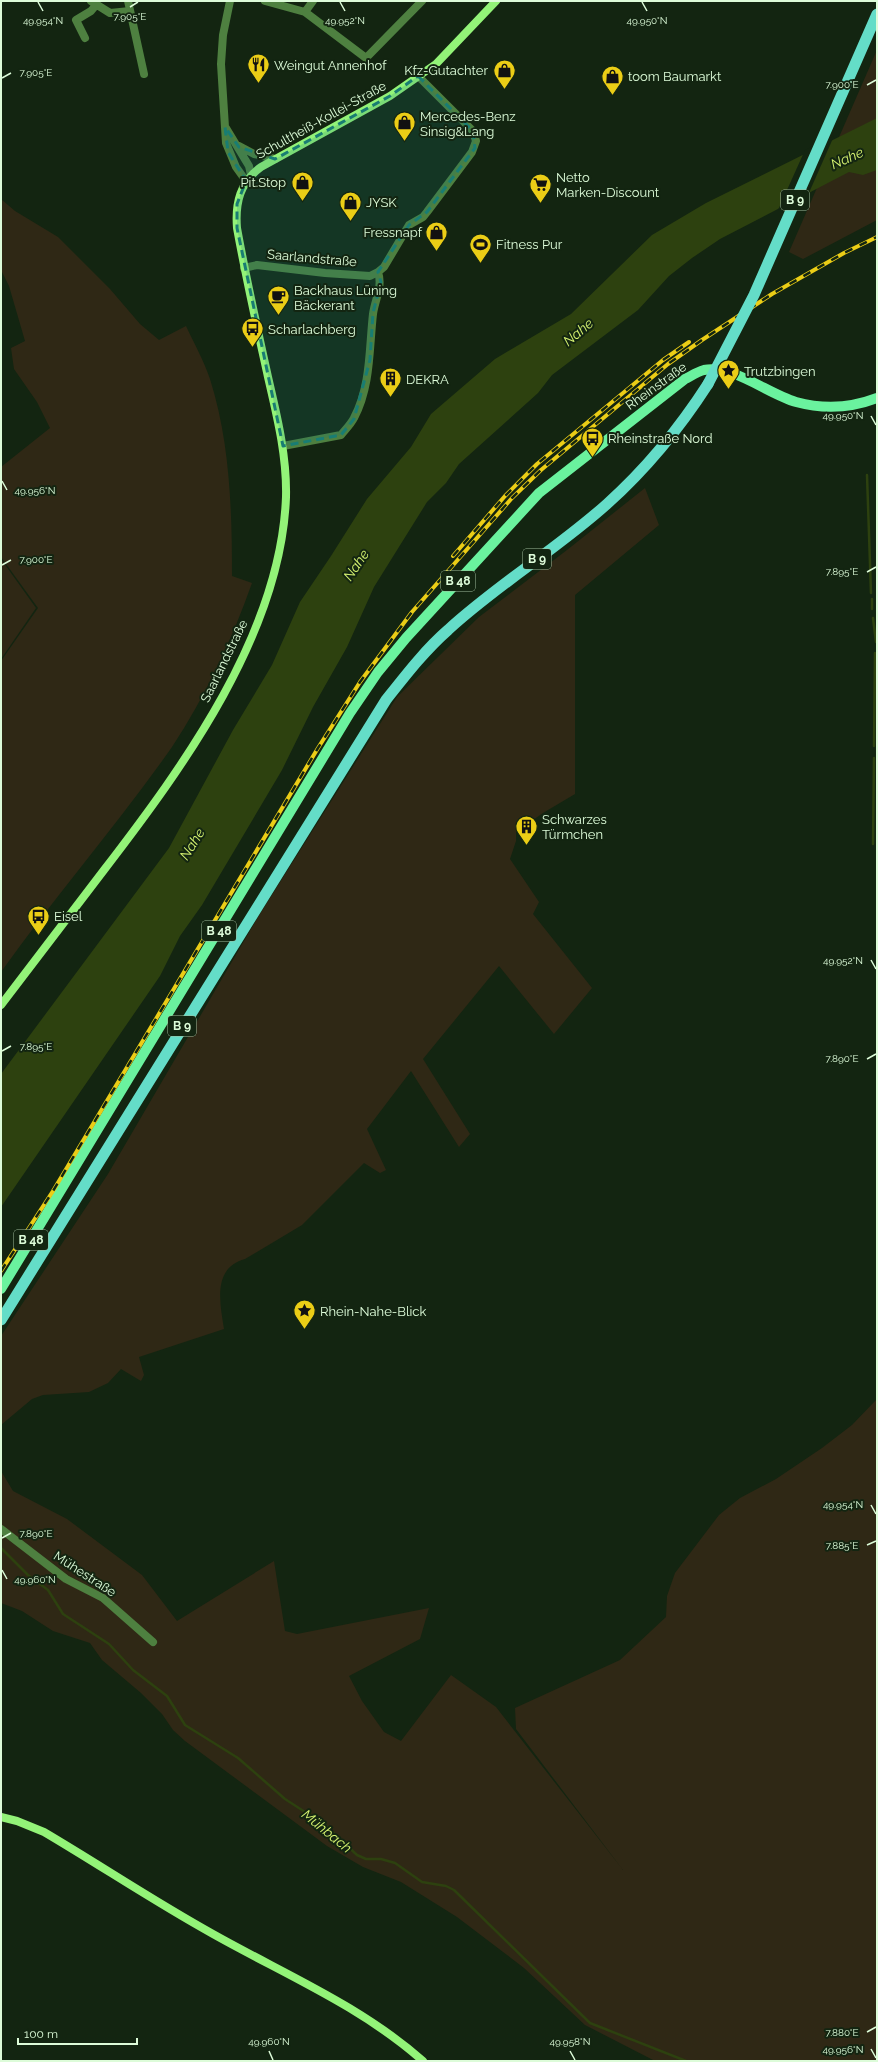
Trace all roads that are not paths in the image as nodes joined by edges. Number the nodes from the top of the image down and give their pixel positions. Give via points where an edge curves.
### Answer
1 (128, 1) edge
2 (230, 1) edge
3 (265, 1) edge
4 (313, 1) edge
5 (422, 1) edge
6 (496, 1) edge
7 (94, 3) edge
8 (130, 11) junction
9 (305, 12) junction
10 (877, 14) edge
11 (85, 38) dead end
12 (144, 74) dead end
13 (418, 76) junction
14 (225, 127) junction
15 (236, 145) junction
16 (275, 159) junction
17 (249, 178) junction
18 (244, 268) junction
19 (378, 272) junction
20 (877, 398) edge
21 (283, 446) junction
22 (1, 1005) edge
23 (1, 1289) edge
24 (1, 1320) edge
25 (1, 1529) edge
26 (153, 1642) dead end
27 (1, 1817) edge
28 (423, 2061) edge

1 - 8 street
2 - 14 street via 223,35 221,64
3 - 9 street
4 - 9 street
5 - 9 street via 366,58
6 - 13 main road, Schultheiß-Kollei-Straße via 436,64
7 - 8 street via 110,13
7 - 11 street via 91,11 76,20
8 - 12 street
10 - 24 highway, B 9, bridge via 754,295 708,384 671,437 624,488 585,523 500,586 447,630 386,700
13 - 16 main road, Schultheiß-Kollei-Straße via 390,96
13 - 19 street via 473,131 476,144 423,217 409,225 384,267
14 - 15 street
14 - 17 street via 228,152 236,167
15 - 16 street via 254,154
15 - 17 street via 249,166
16 - 17 main road, Schultheiß-Kollei-Straße
17 - 18 main road, Saarlandstraße via 238,199 236,216
18 - 19 street, Saarlandstraße via 257,265 370,276
18 - 21 main road, Saarlandstraße
19 - 21 street via 381,282 373,313 370,360 354,419 341,435
20 - 23 main road, Rheinstraße / B 48 via 844,406 813,405 779,396 728,372 704,370 685,379 539,493 406,638 378,672 350,713
21 - 22 main road, Saarlandstraße via 286,496 277,563 252,634 226,690 163,791
25 - 26 street, Mühestraße via 66,1579 103,1598
27 - 28 main road via 44,1832 213,1934 354,2010 394,2037

